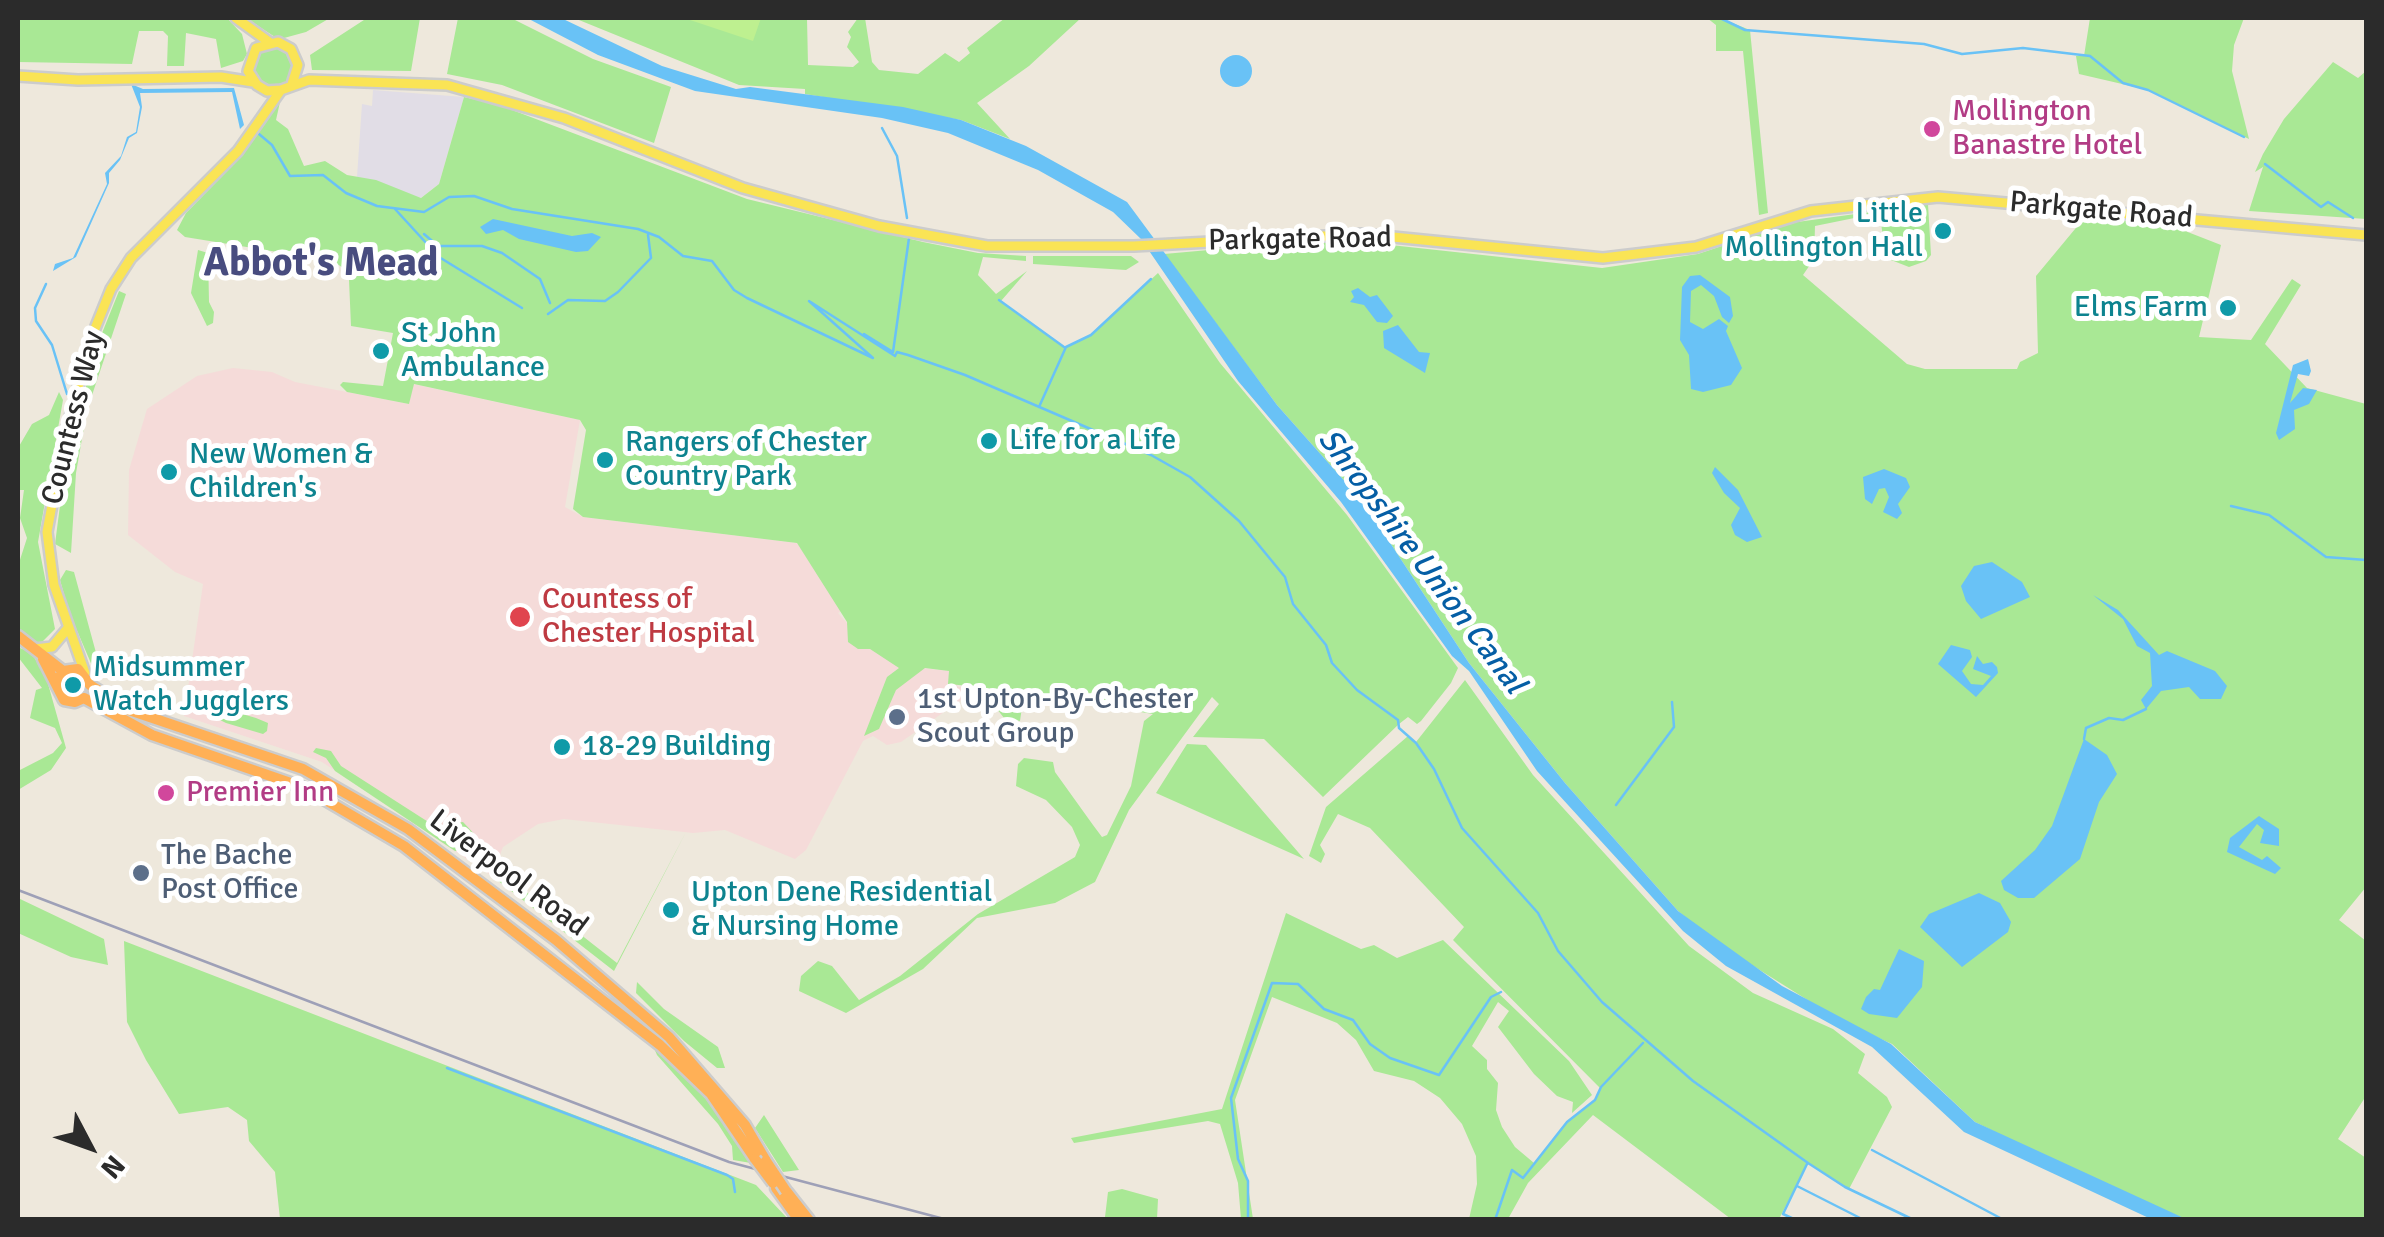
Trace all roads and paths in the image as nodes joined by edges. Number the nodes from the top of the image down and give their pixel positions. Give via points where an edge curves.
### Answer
1 (236, 18) edge
2 (248, 28) junction
3 (269, 42) junction
4 (252, 53) junction
5 (248, 65) junction
6 (298, 70) junction
7 (18, 76) edge
8 (220, 77) junction
9 (309, 80) junction
10 (292, 84) junction
11 (257, 85) junction
12 (281, 90) junction
13 (254, 124) junction
14 (2366, 235) edge
15 (68, 628) junction
16 (18, 636) edge
17 (77, 645) junction
18 (32, 649) junction
19 (43, 659) junction
20 (68, 670) junction
21 (85, 673) junction
22 (56, 683) junction
23 (90, 685) junction
24 (84, 698) junction
25 (408, 829) junction
26 (449, 879) junction
27 (761, 1160) junction
28 (781, 1190) junction
29 (799, 1220) edge
30 (809, 1220) edge

1 - 2 main road
2 - 3 main road
2 - 4 main road
3 - 4 main road
3 - 6 main road via 291,49
4 - 5 main road
5 - 8 main road
5 - 11 main road
6 - 9 main road
6 - 10 main road
7 - 8 main road
8 - 11 main road
9 - 10 main road, Parkgate Road
9 - 14 main road, Parkgate Road via 410,82 482,94 564,118 743,188 880,226 987,246 1363,234 1603,258 1696,246 1811,211 1938,197
10 - 12 main road
11 - 12 main road
11 - 13 main road, Countess Way
12 - 13 main road, Countess Way
13 - 15 main road, Countess Way via 238,151 137,250 92,336 48,532
15 - 17 main road, Countess Way
15 - 18 main road via 52,646
16 - 18 highway
17 - 20 main road
17 - 21 main road, Countess Way
18 - 19 highway
19 - 20 highway
19 - 22 highway
20 - 21 highway
20 - 22 highway
21 - 23 highway
22 - 24 highway via 64,700
23 - 24 highway
23 - 25 highway, Liverpool Road via 129,710 303,769
24 - 26 highway, Liverpool Road via 152,735 305,788
25 - 26 highway via 458,871
25 - 27 highway, Liverpool Road via 556,940 669,1037 745,1125
26 - 27 highway, Liverpool Road via 660,1045 711,1094
27 - 28 highway, Liverpool Road, bridge
28 - 29 highway, Liverpool Road
28 - 30 highway, Liverpool Road

